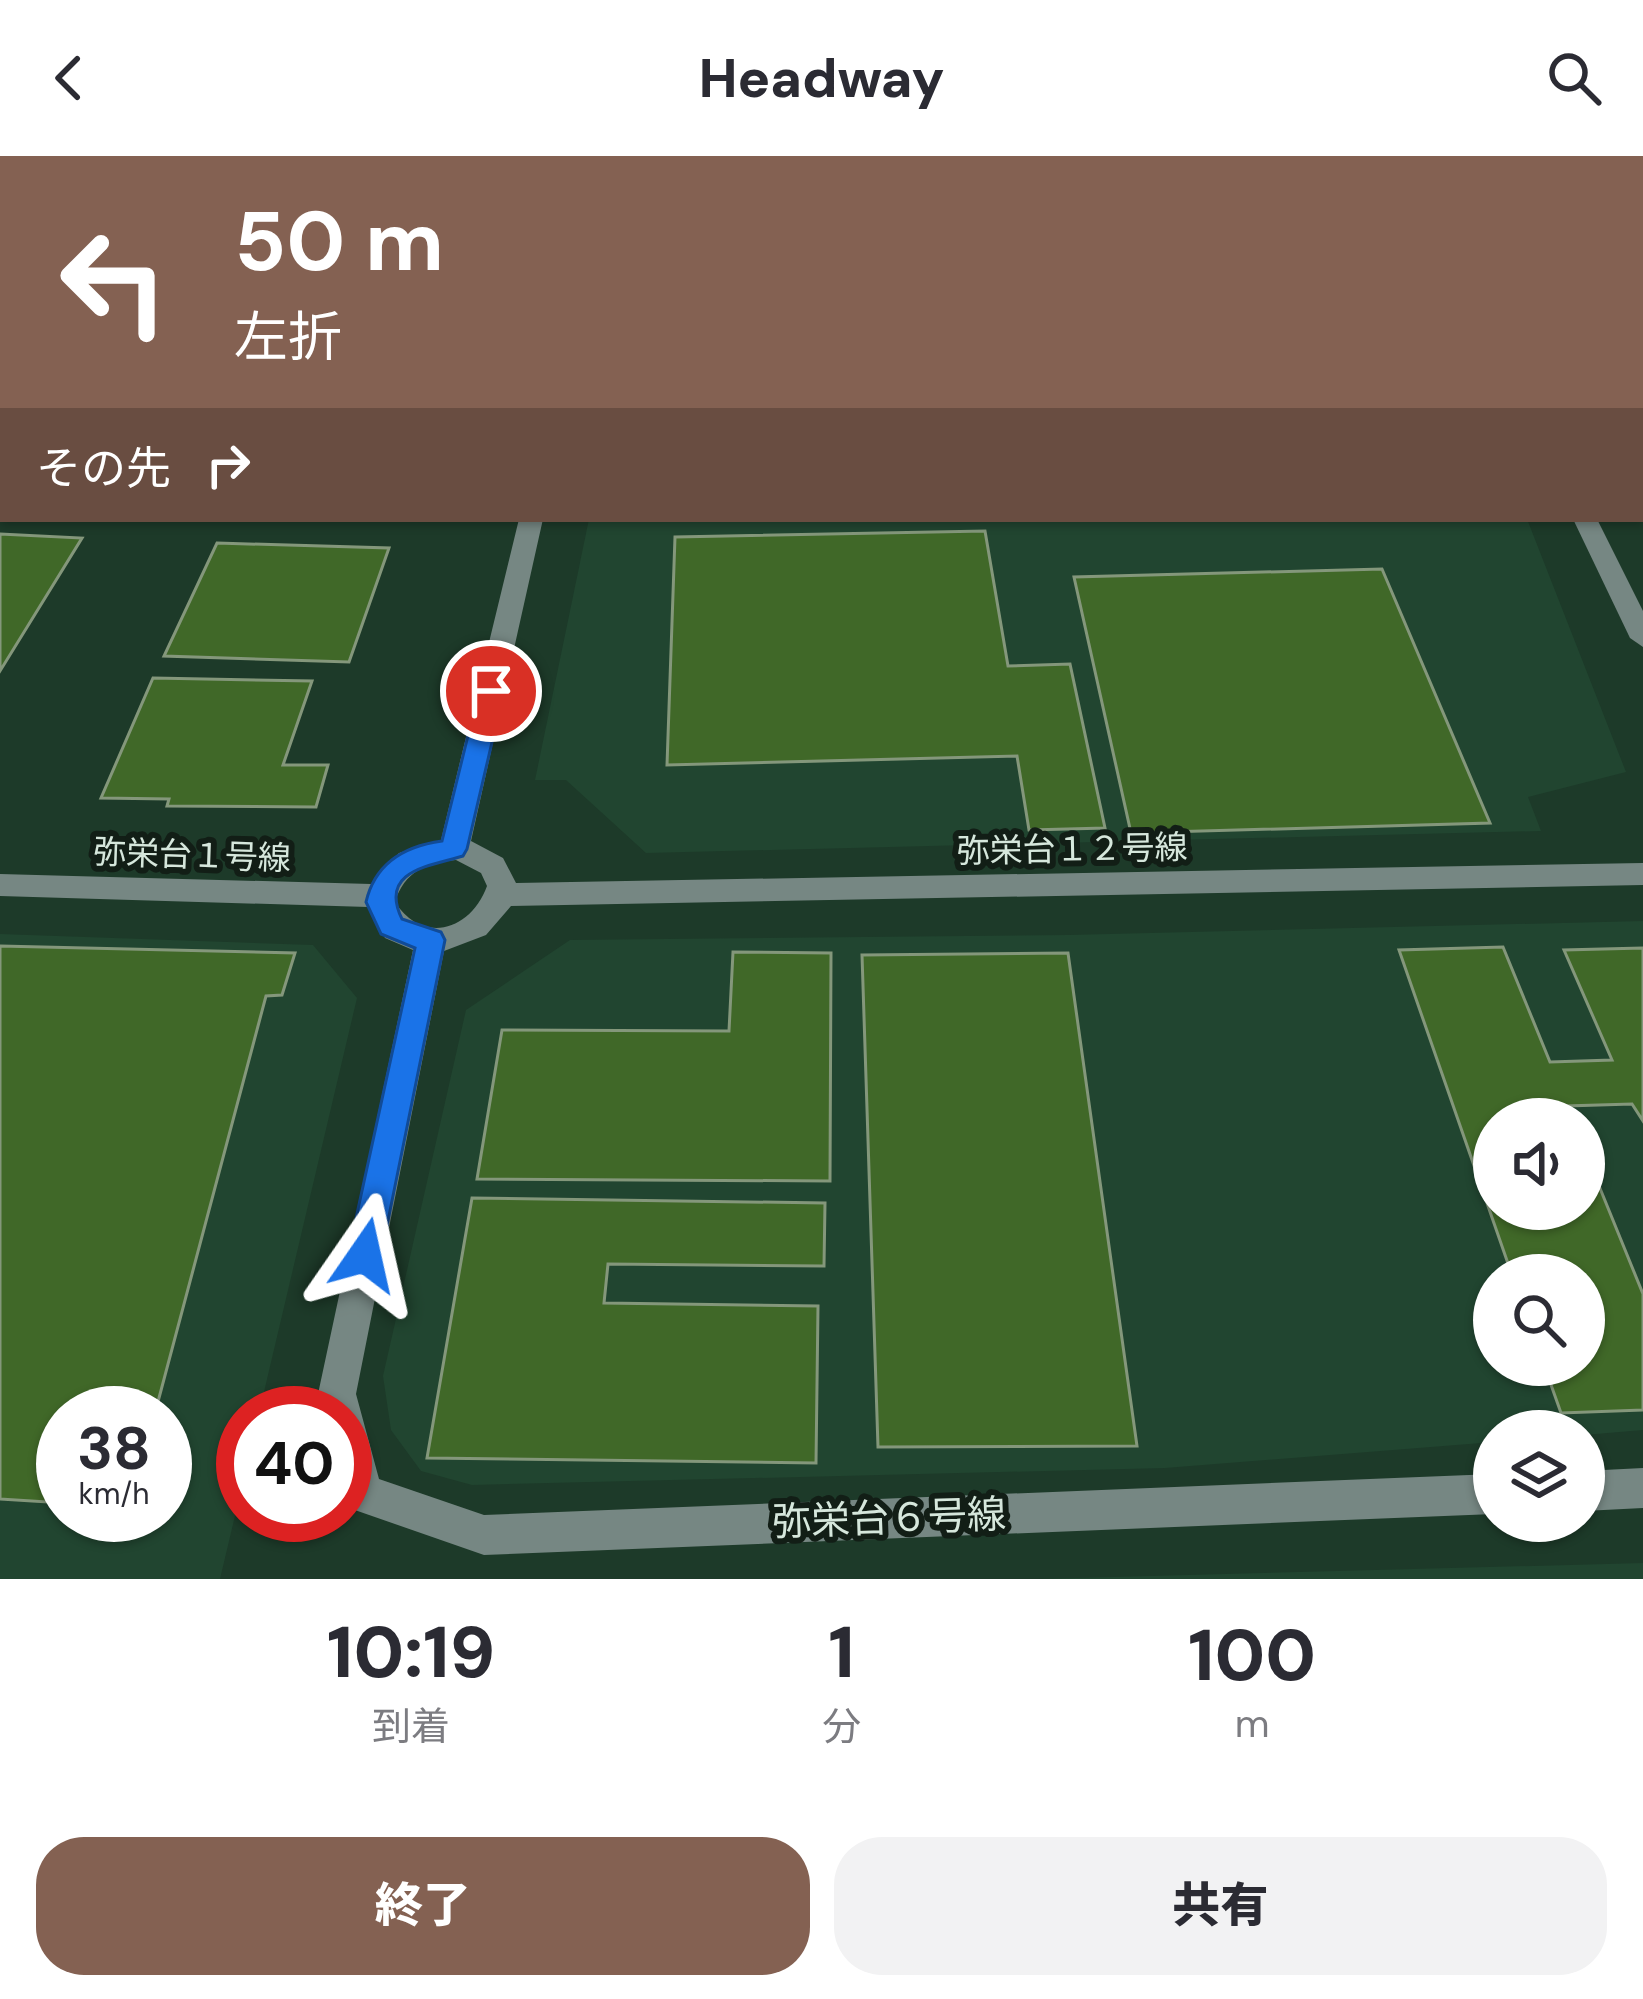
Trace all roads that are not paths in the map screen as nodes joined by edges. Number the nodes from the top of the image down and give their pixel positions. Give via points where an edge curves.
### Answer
1 (530, 522) edge
2 (1586, 522) edge
3 (1643, 638) edge
4 (454, 849) junction
5 (1643, 874) edge
6 (0, 885) edge
7 (381, 896) junction
8 (501, 896) junction
9 (430, 940) junction
10 (339, 1386) edge
11 (1643, 1488) edge
12 (1605, 1489) edge
13 (1473, 1495) edge
14 (372, 1497) edge

1 - 4 street
2 - 3 street
4 - 7 street via 404,863
4 - 8 street via 491,863
5 - 8 street, 弥栄台１２号線
6 - 7 street, 弥栄台１号線
7 - 9 street via 391,926
8 - 9 street via 474,929
9 - 10 street
11 - 12 street
13 - 14 street, 弥栄台６号線 via 484,1535

